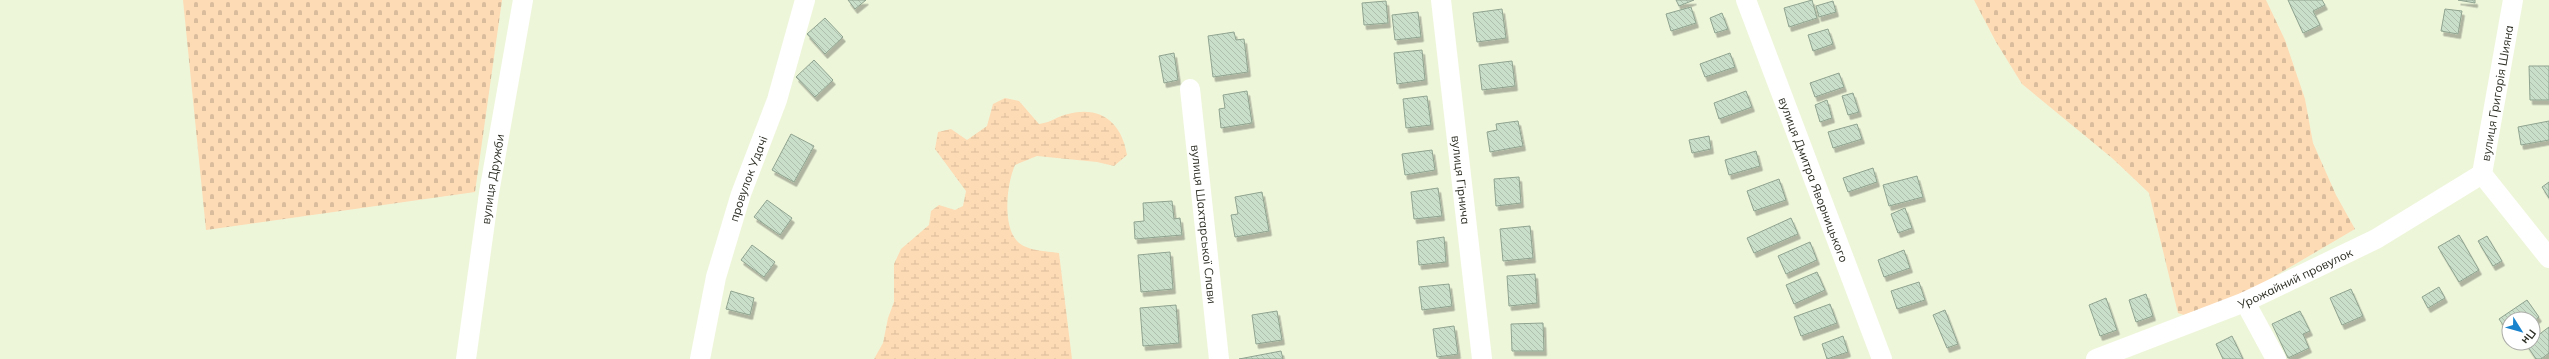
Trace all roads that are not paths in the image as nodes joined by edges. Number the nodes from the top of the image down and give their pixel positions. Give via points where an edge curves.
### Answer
1 (522, 0) edge
2 (806, 0) edge
3 (1441, 0) edge
4 (1746, 0) edge
5 (2513, 0) edge
6 (1190, 89) dead end
7 (2482, 174) junction
8 (2549, 258) edge
9 (2245, 302) junction
10 (466, 359) edge
11 (700, 359) edge
12 (1219, 359) edge
13 (1482, 359) edge
14 (1882, 359) edge
15 (2096, 359) edge
16 (2276, 359) edge

1 - 10 street, вулиця Дружби
2 - 11 street, провулок Удачі via 777,100 741,194 716,277
3 - 13 street, вулиця Гірнича
4 - 14 street, вулиця Дмитра Яворницького
5 - 7 street, вулиця Григорія Шияна
6 - 12 street, вулиця Шахтарської Слави
7 - 8 street, вулиця Григорія Шияна
7 - 9 street, Урожайний провулок via 2376,239
9 - 15 street, Урожайний провулок
9 - 16 street

